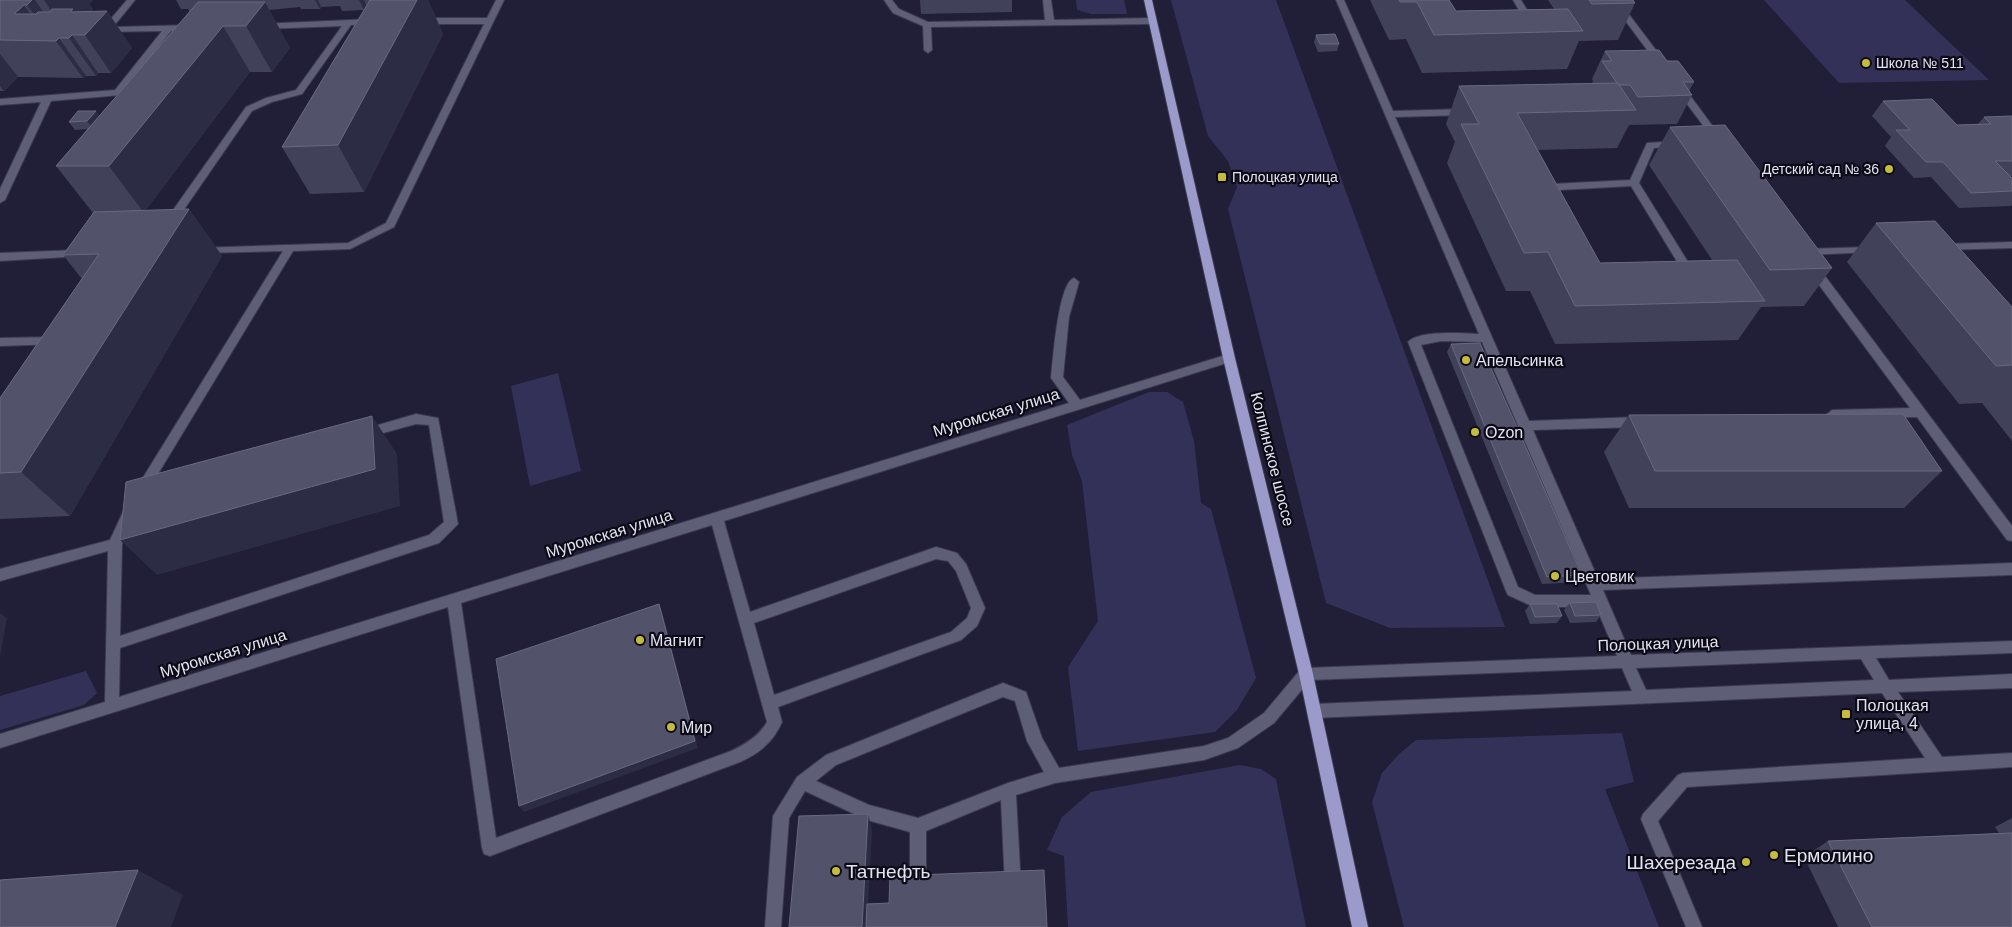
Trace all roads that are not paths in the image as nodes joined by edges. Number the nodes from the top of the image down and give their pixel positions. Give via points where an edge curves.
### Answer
1 (131, 0) edge
2 (500, 0) edge
3 (888, 0) edge
4 (1047, 0) edge
5 (1148, 0) edge
6 (1340, 0) edge
7 (1517, 0) edge
8 (1614, 0) edge
9 (408, 21) edge
10 (489, 21) junction
11 (1152, 21) junction
12 (382, 22) edge
13 (348, 23) junction
14 (1050, 23) junction
15 (927, 25) junction
16 (253, 26) edge
17 (206, 28) edge
18 (168, 29) junction
19 (1526, 29) edge
20 (928, 50) dead end
21 (47, 99) junction
22 (0, 102) edge
23 (1475, 112) edge
24 (1389, 114) junction
25 (1685, 144) edge
26 (1719, 145) edge
27 (1634, 183) junction
28 (0, 200) edge
29 (1561, 204) edge
30 (166, 228) edge
31 (2012, 245) edge
32 (290, 248) junction
33 (1881, 249) edge
34 (186, 251) edge
35 (89, 254) edge
36 (0, 257) edge
37 (1943, 262) edge
38 (1074, 282) dead end
39 (1699, 288) edge
40 (1486, 338) junction
41 (65, 341) edge
42 (0, 342) edge
43 (1229, 358) junction
44 (1077, 405) junction
45 (1920, 412) junction
46 (1822, 415) edge
47 (1647, 422) edge
48 (1524, 426) junction
49 (348, 438) edge
50 (156, 493) edge
51 (133, 506) edge
52 (716, 518) junction
53 (2012, 536) edge
54 (115, 544) junction
55 (2012, 569) edge
56 (0, 575) edge
57 (1593, 585) junction
58 (454, 599) junction
59 (1600, 601) junction
60 (746, 620) junction
61 (114, 644) junction
62 (2012, 647) edge
63 (1865, 652) junction
64 (1627, 662) junction
65 (1306, 674) junction
66 (2012, 681) edge
67 (1885, 686) junction
68 (1642, 697) junction
69 (770, 703) junction
70 (112, 706) junction
71 (1314, 711) junction
72 (0, 741) edge
73 (2012, 760) edge
74 (1938, 764) junction
75 (1055, 776) junction
76 (802, 782) junction
77 (1008, 790) junction
78 (918, 826) junction
79 (1014, 907) edge
80 (918, 909) edge
81 (773, 927) edge
82 (1360, 927) edge
83 (1694, 927) edge

1 - 18 street via 106,30
2 - 10 street
3 - 15 street via 896,11
4 - 14 street
5 - 11 main road, Колпинское шоссе
6 - 24 street
7 - 19 street via 1536,29
8 - 26 street
9 - 10 street
10 - 32 street via 390,225 350,246
11 - 14 street
11 - 43 main road, Колпинское шоссе
12 - 13 street
13 - 16 street
13 - 30 street via 299,92 269,100 249,110
14 - 15 street
15 - 20 street
17 - 18 street
18 - 21 street via 118,93
21 - 22 street
21 - 28 street
23 - 24 street
24 - 40 street
25 - 27 street via 1650,145
27 - 29 street via 1552,187
27 - 39 street
31 - 37 street via 1930,248
32 - 34 street
32 - 50 street via 137,498
33 - 45 street via 1798,248
35 - 36 street
38 - 44 street via 1063,317 1057,378
40 - 48 street
40 - 59 street via 1441,337 1414,342 1514,591 1534,600
41 - 42 street
43 - 44 street, Муромская улица
43 - 65 main road, Колпинское шоссе
44 - 52 street, Муромская улица
45 - 46 street
45 - 53 street
47 - 48 street
48 - 57 street
49 - 61 street via 416,418 434,421 451,524 434,539
51 - 54 street
52 - 58 street, Муромская улица
52 - 60 street
54 - 56 street
54 - 61 street
55 - 57 street
57 - 59 street
58 - 69 street via 490,848 756,748 771,732 775,722
58 - 70 street, Муромская улица
59 - 64 street
60 - 69 street
60 - 69 street via 936,553 952,557 961,568 978,608 972,622 956,636
61 - 70 street
62 - 63 street, Полоцкая улица
63 - 64 street, Полоцкая улица
63 - 67 street
64 - 65 street, Полоцкая улица
64 - 68 street
65 - 71 main road, Колпинское шоссе
65 - 75 street via 1269,718 1233,743 1204,752
66 - 67 street
67 - 68 street
67 - 74 street
68 - 71 street
70 - 72 street, Муромская улица
71 - 82 main road, Колпинское шоссе
73 - 74 street
74 - 83 street via 1683,780 1649,819
75 - 76 street via 1034,741 1021,697 1003,690 831,760
75 - 77 street
76 - 78 street via 867,812
76 - 81 street via 781,816
77 - 78 street
77 - 79 street
78 - 80 street

